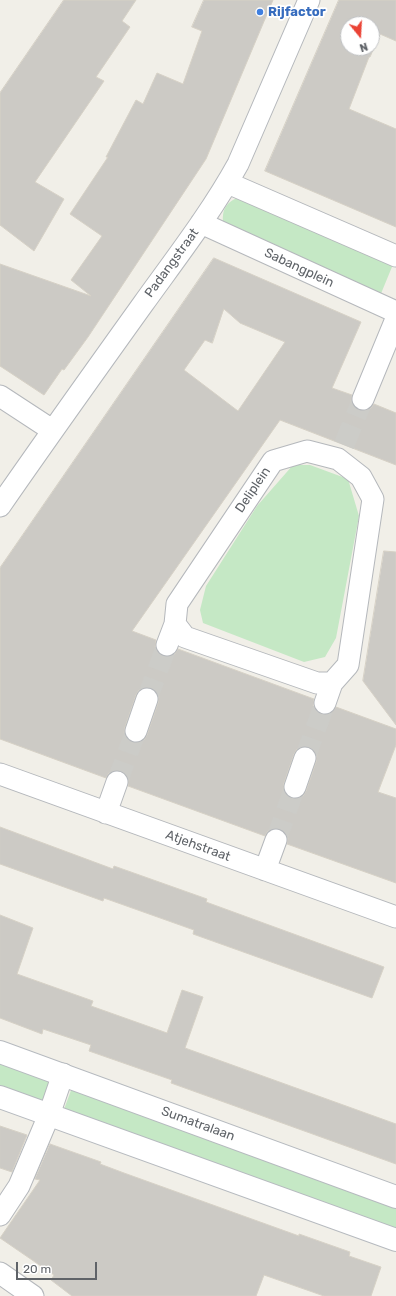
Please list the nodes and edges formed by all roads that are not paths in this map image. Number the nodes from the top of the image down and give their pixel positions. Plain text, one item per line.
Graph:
1 (309, 0) edge
2 (228, 183) junction
3 (201, 223) junction
4 (396, 256) edge
5 (396, 312) edge
6 (396, 319) edge
7 (0, 396) edge
8 (363, 399) tunnel mouth
9 (52, 430) junction
10 (0, 506) edge
11 (175, 624) junction
12 (167, 644) tunnel mouth
13 (332, 683) junction
14 (147, 699) tunnel mouth
15 (325, 703) tunnel mouth
16 (136, 731) tunnel mouth
17 (305, 758) tunnel mouth
18 (0, 774) edge
19 (117, 782) tunnel mouth
20 (295, 787) tunnel mouth
21 (106, 813) junction
22 (276, 840) tunnel mouth
23 (265, 870) junction
24 (396, 917) edge
25 (0, 1052) edge
26 (63, 1074) junction
27 (0, 1097) edge
28 (49, 1115) junction
29 (396, 1197) edge
30 (0, 1215) edge
31 (396, 1240) edge
32 (0, 1273) edge
33 (34, 1296) edge

1 - 2 street, Padangstraat
2 - 3 street, Padangstraat
2 - 4 street
3 - 5 street, Sabangplein
3 - 9 street, Padangstraat
6 - 8 street
7 - 9 street
9 - 10 street, Padangstraat
11 - 12 street, Deliplein
11 - 13 street
11 - 13 street, Deliplein
13 - 15 street, Deliplein
14 - 16 street
17 - 20 street
18 - 21 street, Atjehstraat
19 - 21 street
21 - 23 street, Atjehstraat
22 - 23 street
23 - 24 street, Atjehstraat
25 - 26 main road, Sumatralaan
26 - 28 street
26 - 29 main road, Sumatralaan
27 - 28 main road
28 - 30 street
28 - 31 main road
32 - 33 street

